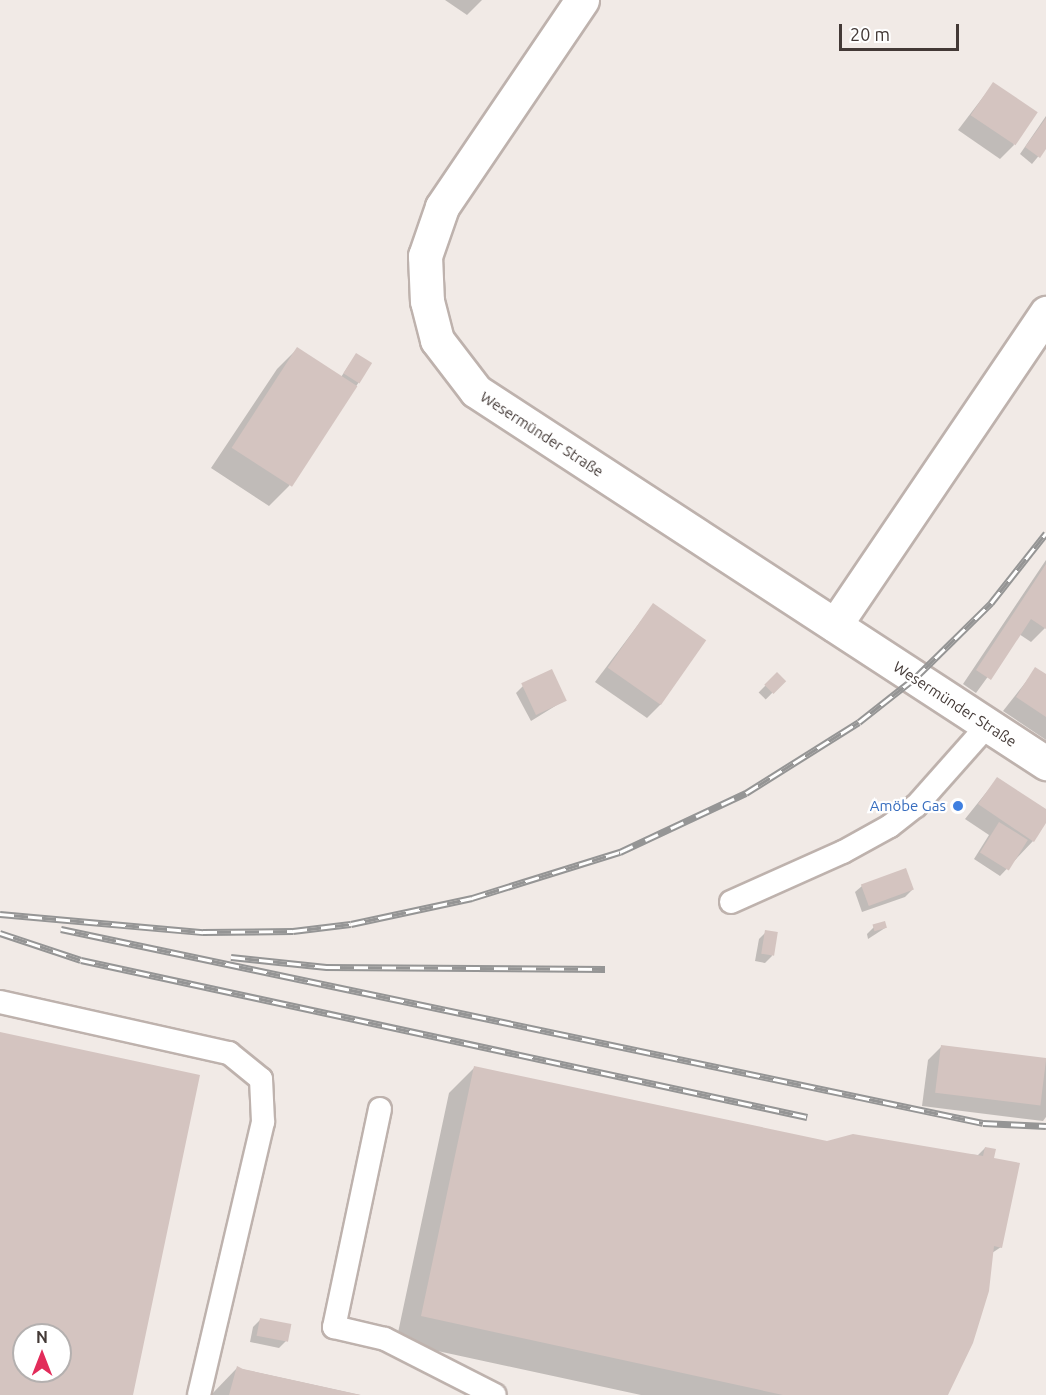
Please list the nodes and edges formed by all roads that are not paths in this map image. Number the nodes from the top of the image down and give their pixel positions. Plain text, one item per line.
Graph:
1 (582, 0) edge
2 (1046, 313) edge
3 (835, 625) junction
4 (988, 725) junction
5 (1046, 763) edge
6 (731, 902) dead end
7 (0, 1002) edge
8 (380, 1109) dead end
9 (199, 1395) edge
10 (495, 1395) edge

1 - 3 street, Wesermünder Straße
2 - 3 street
3 - 4 street, Wesermünder Straße
4 - 5 street, Wesermünder Straße
4 - 6 lane
7 - 9 lane
8 - 10 lane

